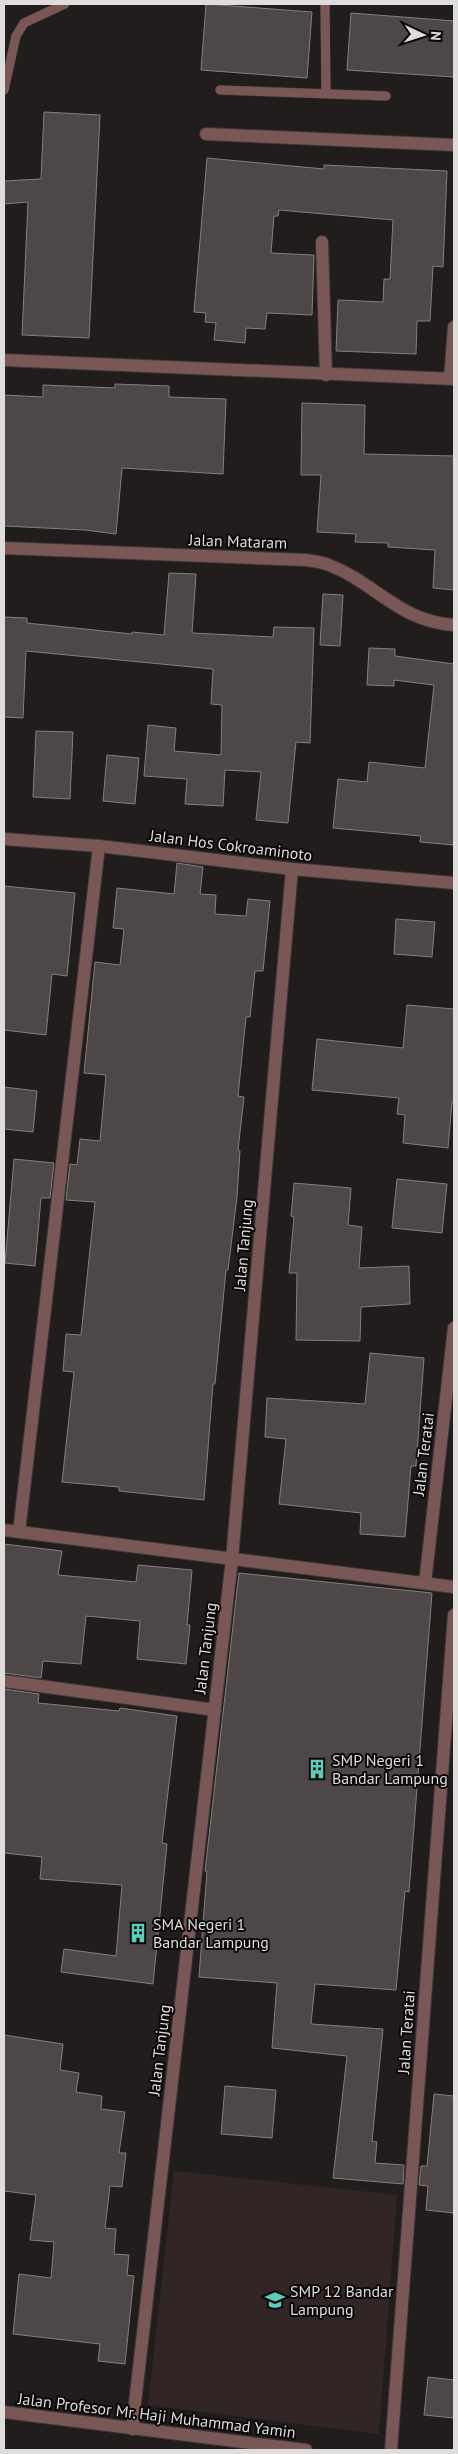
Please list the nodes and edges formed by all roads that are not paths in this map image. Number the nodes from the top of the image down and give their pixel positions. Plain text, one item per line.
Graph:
1 (65, 4) edge
2 (325, 4) edge
3 (4, 90) edge
4 (220, 90) dead end
5 (326, 94) junction
6 (386, 96) dead end
7 (206, 134) dead end
8 (454, 145) edge
9 (322, 242) dead end
10 (454, 327) edge
11 (4, 360) edge
12 (326, 375) junction
13 (452, 379) edge
14 (4, 548) edge
15 (454, 625) edge
16 (4, 839) edge
17 (99, 846) junction
18 (292, 869) junction
19 (454, 883) edge
20 (454, 1328) edge
21 (4, 1530) edge
22 (19, 1532) junction
23 (232, 1558) junction
24 (425, 1583) junction
25 (454, 1587) edge
26 (454, 1616) edge
27 (4, 1681) edge
28 (215, 1710) junction
29 (4, 2412) edge
30 (132, 2429) junction
31 (306, 2450) edge
32 (391, 2450) edge

1 - 3 lane
2 - 5 lane
4 - 5 lane
5 - 6 lane
7 - 8 street
9 - 12 street
10 - 13 street
11 - 12 street
12 - 13 street
14 - 15 street, Jalan Mataram
16 - 17 street, Jalan Hos Cokroaminoto
17 - 18 street, Jalan Hos Cokroaminoto
17 - 22 street
18 - 19 street, Jalan Hos Cokroaminoto
18 - 23 street, Jalan Tanjung
20 - 24 street, Jalan Teratai
21 - 22 street
22 - 23 street
23 - 24 street
23 - 28 street, Jalan Tanjung
24 - 25 street
26 - 32 street, Jalan Teratai
27 - 28 street
28 - 30 street, Jalan Tanjung
29 - 30 street, Jalan Profesor Mr. Haji Muhammad Yamin
30 - 31 street, Jalan Profesor Mr. Haji Muhammad Yamin

